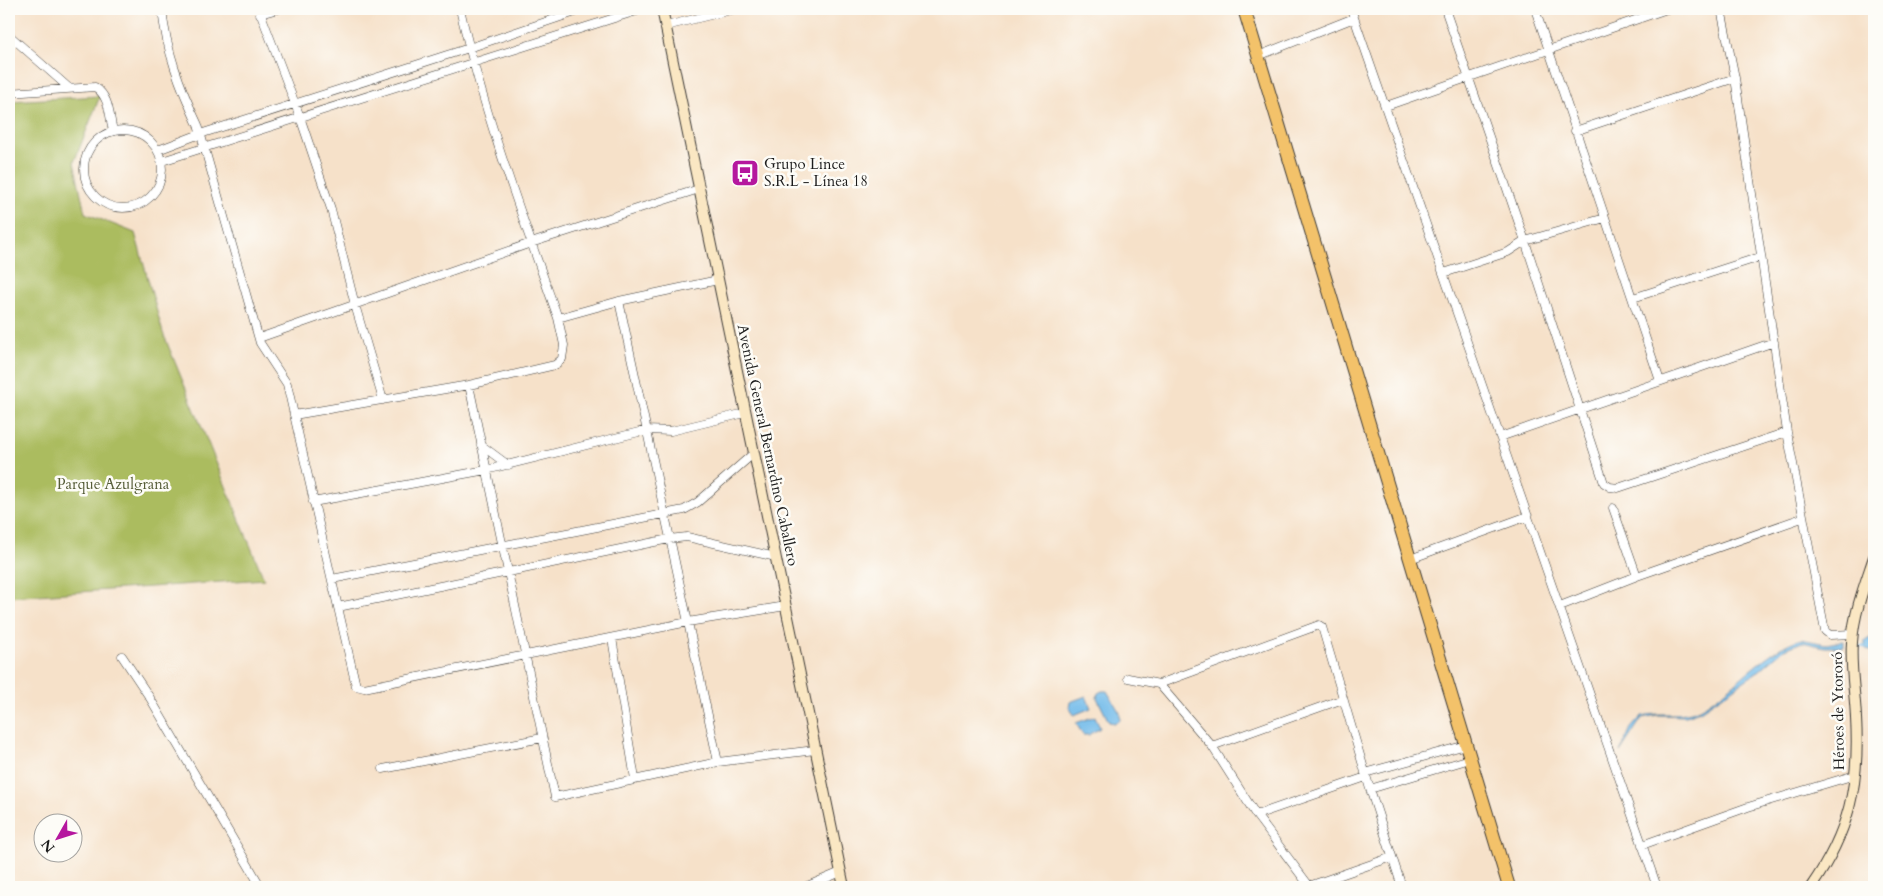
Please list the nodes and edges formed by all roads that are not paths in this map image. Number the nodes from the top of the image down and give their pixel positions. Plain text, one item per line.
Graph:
1 (162, 9) edge
2 (278, 9) edge
3 (460, 9) edge
4 (584, 9) edge
5 (662, 9) edge
6 (736, 9) edge
7 (1244, 9) edge
8 (1351, 9) edge
9 (1445, 9) edge
10 (1535, 9) edge
11 (1667, 9) edge
12 (1721, 9) edge
13 (637, 10) edge
14 (260, 11) edge
15 (1354, 18) junction
16 (666, 26) junction
17 (9, 35) edge
18 (469, 48) junction
19 (1548, 50) junction
20 (1258, 56) junction
21 (474, 61) junction
22 (1467, 78) junction
23 (1736, 78) junction
24 (69, 88) junction
25 (9, 93) edge
26 (294, 105) junction
27 (1386, 106) junction
28 (300, 117) junction
29 (113, 131) junction
30 (1575, 131) junction
31 (200, 134) junction
32 (204, 148) junction
33 (158, 150) junction
34 (162, 161) junction
35 (699, 189) junction
36 (1605, 218) junction
37 (1525, 241) junction
38 (531, 243) junction
39 (1760, 257) junction
40 (1444, 274) junction
41 (718, 280) junction
42 (1633, 298) junction
43 (619, 301) junction
44 (355, 305) junction
45 (558, 318) junction
46 (259, 338) junction
47 (1774, 342) junction
48 (1660, 381) junction
49 (469, 384) junction
50 (383, 400) junction
51 (1580, 410) junction
52 (745, 413) junction
53 (294, 415) junction
54 (648, 430) junction
55 (1787, 432) junction
56 (1500, 437) junction
57 (481, 445) junction
58 (754, 453) junction
59 (508, 465) junction
60 (486, 470) junction
61 (313, 502) junction
62 (1613, 508) dead end
63 (664, 515) junction
64 (1528, 516) junction
65 (1802, 518) junction
66 (669, 539) junction
67 (503, 546) junction
68 (776, 557) junction
69 (1874, 557) edge
70 (1410, 559) junction
71 (508, 573) junction
72 (1637, 576) junction
73 (332, 579) junction
74 (786, 606) junction
75 (1560, 606) junction
76 (338, 607) junction
77 (688, 622) junction
78 (612, 638) junction
79 (1852, 639) junction
80 (525, 655) junction
81 (122, 656) dead end
82 (1128, 678) dead end
83 (1158, 684) junction
84 (1343, 699) junction
85 (542, 738) junction
86 (1466, 745) junction
87 (1212, 746) junction
88 (815, 750) junction
89 (1470, 759) junction
90 (718, 762) junction
91 (383, 770) dead end
92 (1366, 775) junction
93 (1855, 775) junction
94 (635, 779) junction
95 (1370, 789) junction
96 (1256, 815) junction
97 (1642, 845) junction
98 (1392, 857) junction
99 (841, 872) junction
100 (261, 887) edge
101 (805, 887) edge
102 (844, 887) edge
103 (1309, 887) edge
104 (1402, 887) edge
105 (1509, 887) edge
106 (1655, 887) edge
107 (1811, 887) edge

1 - 31 street
2 - 14 street
3 - 18 street
4 - 18 street
5 - 16 main road, Avenida General Bernardino Caballero
6 - 16 street
7 - 20 highway
8 - 15 street
9 - 22 street
10 - 19 street
11 - 19 street
12 - 23 street
13 - 21 street
14 - 26 street
15 - 20 street
15 - 27 street
16 - 35 main road, Avenida General Bernardino Caballero
17 - 24 street
18 - 21 street
18 - 26 street
19 - 22 street
19 - 30 street
20 - 70 highway
21 - 28 street
21 - 38 street
22 - 27 street
22 - 37 street
23 - 30 street
23 - 39 street
24 - 25 street
24 - 29 street
26 - 28 street
26 - 31 street
27 - 40 street
28 - 32 street
28 - 44 street
29 - 33 street
29 - 34 street
30 - 36 street
31 - 32 street
31 - 33 street
32 - 34 street
32 - 46 street
33 - 34 street
35 - 38 street
35 - 41 main road, Avenida General Bernardino Caballero
36 - 37 street
36 - 42 street
37 - 40 street
37 - 51 street
38 - 44 street
38 - 45 street
39 - 42 street
39 - 47 street
40 - 56 street
41 - 43 street
41 - 52 main road, Avenida General Bernardino Caballero
42 - 48 street
43 - 45 street
43 - 54 street
44 - 46 street
44 - 50 street
45 - 49 street
46 - 53 street
47 - 48 street
47 - 55 street
48 - 51 street
49 - 50 street
49 - 57 street
50 - 53 street
51 - 55 street
51 - 56 street
52 - 54 street
52 - 58 main road, Avenida General Bernardino Caballero
53 - 61 street
54 - 59 street
54 - 63 street
55 - 65 street
56 - 64 street
57 - 59 street
57 - 60 street
58 - 63 street
58 - 68 main road, Avenida General Bernardino Caballero
59 - 60 street
60 - 61 street
60 - 67 street
61 - 73 street
62 - 72 street
63 - 66 street
63 - 67 street
64 - 70 street
64 - 75 street
65 - 72 street
65 - 79 street
66 - 68 street
66 - 71 street
66 - 77 street
67 - 71 street
67 - 73 street
68 - 74 main road, Avenida General Bernardino Caballero
69 - 79 main road, Héroes de Ytororó
70 - 86 highway
71 - 76 street
71 - 80 street
72 - 75 street
73 - 76 street
74 - 77 street
74 - 88 main road, Avenida General Bernardino Caballero
75 - 97 street
76 - 80 street
77 - 78 street
77 - 90 street
78 - 80 street
78 - 94 street
79 - 93 main road, Héroes de Ytororó
80 - 85 street
81 - 100 street
82 - 83 street
83 - 84 street
83 - 87 street
84 - 87 street
84 - 92 street
85 - 91 street
85 - 94 street
86 - 89 highway
86 - 92 street
87 - 96 street
88 - 90 street
88 - 99 main road, Avenida General Bernardino Caballero
89 - 95 street
89 - 105 highway
90 - 94 street
92 - 95 street
92 - 96 street
93 - 97 street
93 - 107 main road, Héroes de Ytororó
95 - 98 street
96 - 103 street
97 - 106 street
98 - 103 street
98 - 104 street
99 - 101 street
99 - 102 main road, Avenida General Bernardino Caballero

